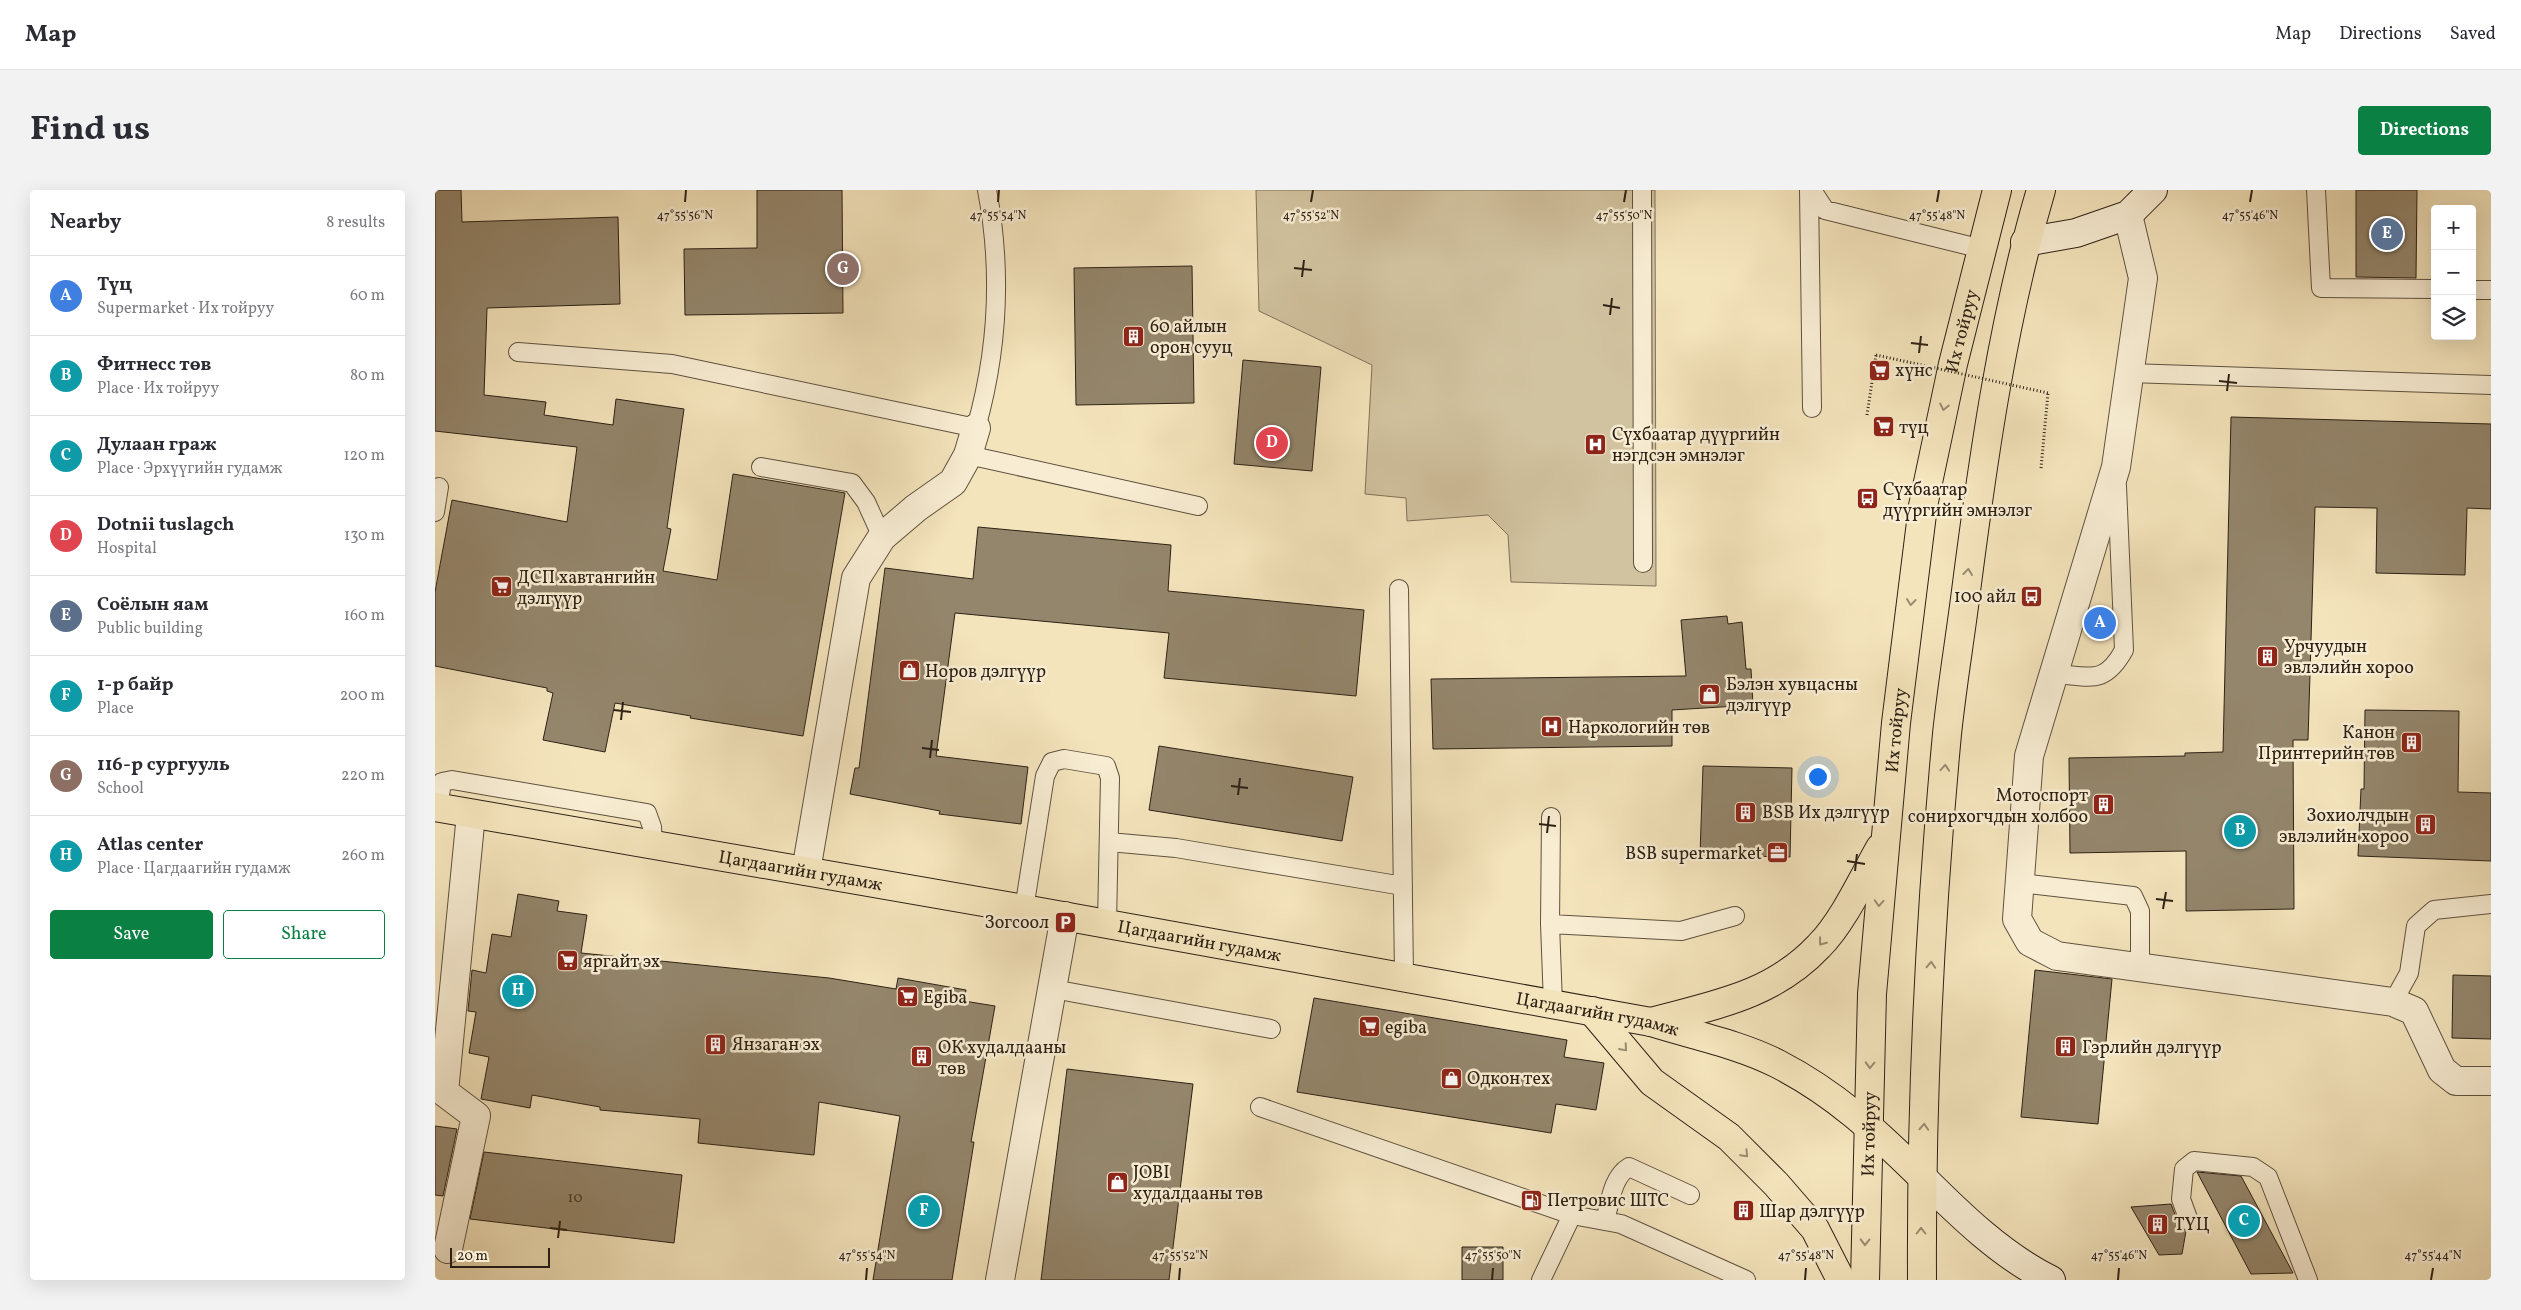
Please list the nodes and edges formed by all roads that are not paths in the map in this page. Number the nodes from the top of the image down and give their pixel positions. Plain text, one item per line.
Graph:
1 (987, 190) edge
2 (1642, 190) edge
3 (1810, 190) edge
4 (1997, 190) edge
5 (2041, 190) edge
6 (2153, 190) edge
7 (2316, 190) edge
8 (2128, 215) junction
9 (2025, 242) junction
10 (1982, 249) junction
11 (2431, 289) edge
12 (2476, 290) edge
13 (2491, 290) edge
14 (518, 352) dead end
15 (2129, 373) junction
16 (2491, 385) edge
17 (1812, 408) dead end
18 (976, 428) junction
19 (968, 455) junction
20 (761, 467) dead end
21 (2116, 467) junction
22 (439, 487) dead end
23 (1198, 506) dead end
24 (435, 512) edge
25 (882, 537) junction
26 (1643, 563) dead end
27 (1399, 589) dead end
28 (2054, 674) junction
29 (437, 808) edge
30 (471, 814) junction
31 (1551, 817) dead end
32 (1884, 840) junction
33 (1109, 842) junction
34 (653, 845) junction
35 (806, 871) junction
36 (2020, 883) junction
37 (1403, 886) junction
38 (2491, 904) edge
39 (1024, 909) junction
40 (1065, 916) junction
41 (1735, 916) dead end
42 (1107, 924) junction
43 (1550, 924) junction
44 (2140, 967) junction
45 (1404, 977) junction
46 (1053, 989) junction
47 (2393, 1002) junction
48 (1553, 1004) junction
49 (1592, 1011) junction
50 (1651, 1022) junction
51 (1271, 1029) dead end
52 (2491, 1081) edge
53 (1260, 1108) dead end
54 (1868, 1123) junction
55 (1921, 1176) junction
56 (1690, 1195) dead end
57 (1572, 1215) junction
58 (1605, 1221) junction
59 (2189, 1222) dead end
60 (448, 1249) dead end
61 (1000, 1280) edge
62 (1541, 1280) edge
63 (1746, 1280) edge
64 (1841, 1280) edge
65 (1865, 1280) edge
66 (1922, 1280) edge
67 (2051, 1280) edge
68 (2308, 1280) edge

1 - 18 lane
2 - 26 lane
3 - 10 lane
3 - 17 lane
4 - 10 main road, Их тойруу
5 - 9 main road
6 - 8 street
7 - 11 lane
8 - 9 street
8 - 15 street
55 -> 9 main road
10 -> 32 main road, Их тойруу
12 - 13 lane
14 - 18 lane
15 - 16 lane
15 - 21 street
18 - 19 street
19 - 23 lane
19 - 25 street
20 - 25 lane
21 - 28 street
21 - 28 lane
22 - 24 lane
25 - 35 street
27 - 37 lane
28 - 36 street
29 - 30 main road, Цагдаагийн гудамж
29 - 34 lane
30 - 34 main road, Цагдаагийн гудамж
30 - 60 street
31 - 43 lane
32 -> 50 main road
32 -> 54 main road, Их тойруу
33 - 37 lane
33 - 39 lane
33 - 42 lane
34 - 35 main road, Цагдаагийн гудамж
35 - 39 main road, Цагдаагийн гудамж
36 - 44 street
36 - 44 lane
37 - 45 lane
38 - 47 lane
39 - 40 main road, Цагдаагийн гудамж
40 - 42 main road, Цагдаагийн гудамж
40 - 46 street
41 - 43 lane
42 - 45 main road, Цагдаагийн гудамж
43 - 48 lane
44 - 47 street
45 - 48 main road, Цагдаагийн гудамж
46 - 51 lane
46 - 61 street
47 - 52 street
48 - 49 main road, Цагдаагийн гудамж
49 - 50 main road, Цагдаагийн гудамж
49 -> 64 main road
50 - 54 main road, Цагдаагийн гудамж
53 - 57 lane
54 - 55 main road, Цагдаагийн гудамж
54 -> 65 main road, Их тойруу
66 -> 55 main road
55 - 67 street
56 - 58 lane
57 - 58 lane
57 - 62 lane
58 - 63 lane
59 - 68 lane

